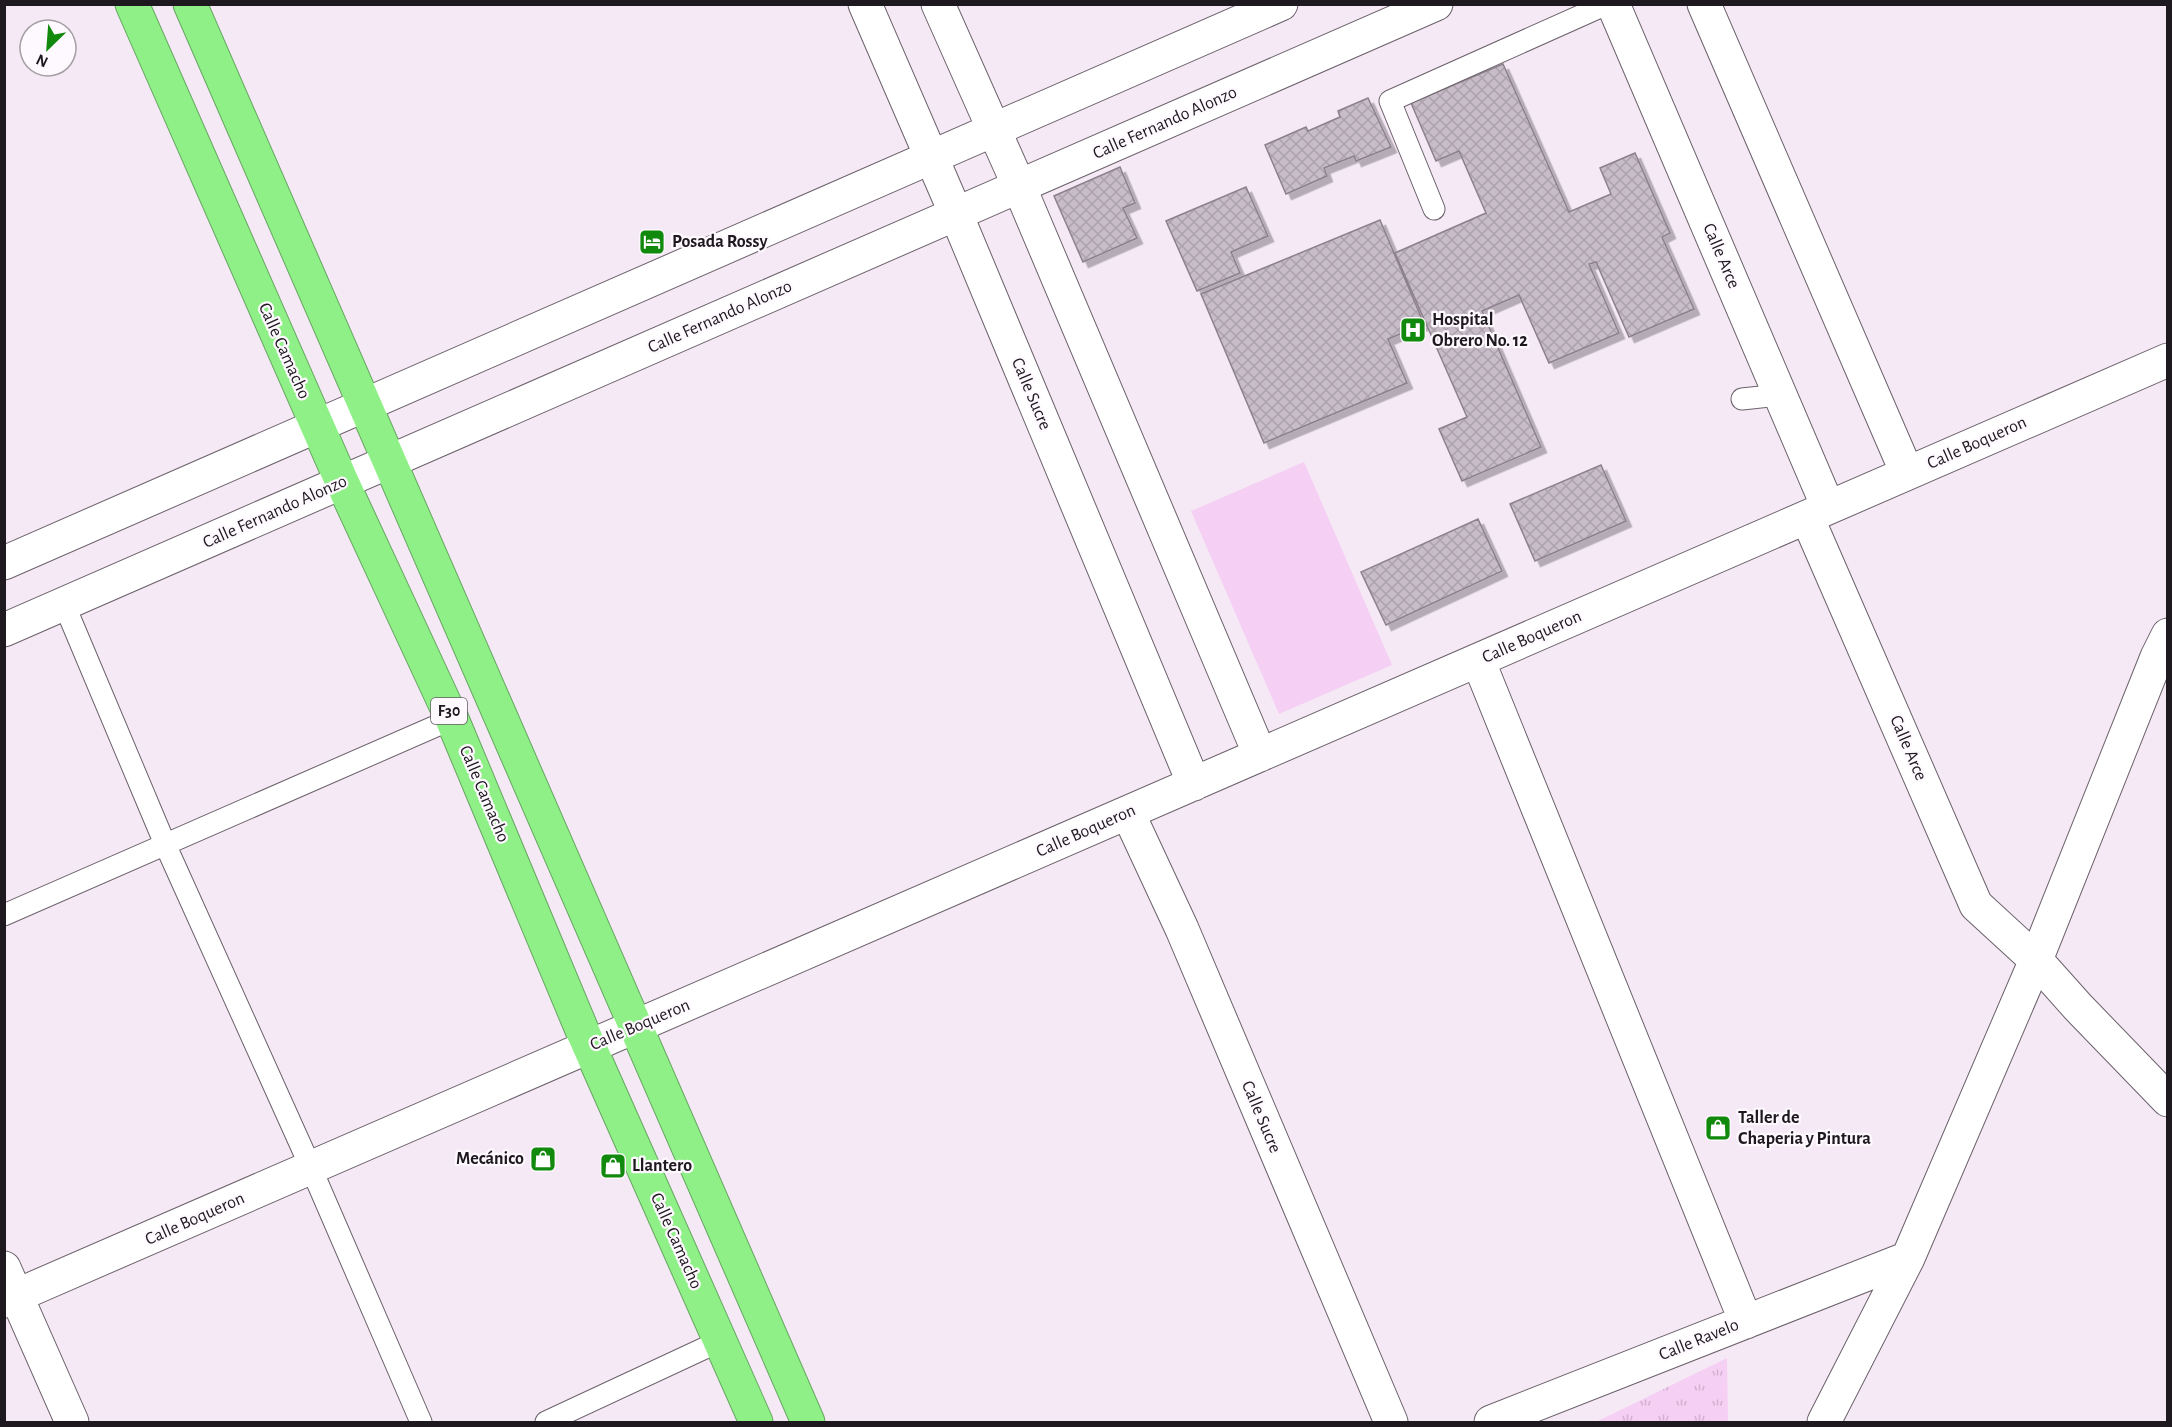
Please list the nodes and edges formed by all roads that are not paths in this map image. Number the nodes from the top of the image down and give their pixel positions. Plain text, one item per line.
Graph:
1 (132, 4) edge
2 (190, 4) edge
3 (865, 4) edge
4 (938, 4) edge
5 (1281, 4) edge
6 (1436, 4) edge
7 (1607, 4) edge
8 (1613, 4) edge
9 (1704, 4) edge
10 (993, 130) junction
11 (932, 158) junction
12 (1019, 186) junction
13 (1434, 209) dead end
14 (956, 214) junction
15 (2168, 360) edge
16 (1780, 395) junction
17 (1742, 399) dead end
18 (365, 405) junction
19 (317, 426) junction
20 (390, 461) junction
21 (1907, 473) junction
22 (342, 482) junction
23 (1818, 512) junction
24 (4, 563) edge
25 (64, 604) junction
26 (4, 630) edge
27 (2164, 653) edge
28 (1478, 660) junction
29 (452, 719) junction
30 (1260, 755) junction
31 (1194, 784) junction
32 (1128, 813) junction
33 (165, 844) junction
34 (4, 915) edge
35 (2036, 960) junction
36 (636, 1027) junction
37 (589, 1047) junction
38 (2168, 1100) edge
39 (311, 1168) junction
40 (1908, 1258) junction
41 (8, 1289) edge
42 (1746, 1322) junction
43 (720, 1341) junction
44 (72, 1422) edge
45 (421, 1422) edge
46 (546, 1422) edge
47 (756, 1422) edge
48 (808, 1422) edge
49 (1391, 1422) edge
50 (1491, 1422) edge
51 (1824, 1422) edge

1 - 19 highway, Calle Camacho / F30
2 - 18 highway, F30
3 - 11 street, Calle Sucre
4 - 10 street
5 - 10 street
6 - 12 street, Calle Fernando Alonzo
7 - 13 lane
8 - 16 street, Calle Arce
9 - 21 street
10 - 11 street
10 - 12 street
11 - 14 street, Calle Sucre
11 - 18 street
12 - 14 street, Calle Fernando Alonzo
12 - 30 street
14 - 20 street, Calle Fernando Alonzo
14 - 31 street, Calle Sucre
15 - 21 street, Calle Boqueron
16 - 17 lane
16 - 23 street, Calle Arce
18 - 19 street
18 - 20 highway, F30
19 - 22 highway, Calle Camacho / F30
19 - 24 street
20 - 22 street, Calle Fernando Alonzo
20 - 36 highway, F30
21 - 23 street, Calle Boqueron
22 - 25 street, Calle Fernando Alonzo
22 - 29 highway, Calle Camacho / F30
23 - 28 street, Calle Boqueron
23 - 35 street, Calle Arce
25 - 26 street, Calle Fernando Alonzo
25 - 33 lane
27 - 35 street
28 - 30 street, Calle Boqueron
28 - 42 street
29 - 33 lane
29 - 37 highway, Calle Camacho / F30
30 - 31 street, Calle Boqueron
31 - 32 street, Calle Boqueron
32 - 36 street, Calle Boqueron
32 - 49 street, Calle Sucre
33 - 34 lane
33 - 39 lane
35 - 38 street, Calle Arce
35 - 40 street
36 - 37 street, Calle Boqueron
36 - 48 highway, F30
37 - 39 street, Calle Boqueron
37 - 43 highway, Calle Camacho / F30
39 - 41 street, Calle Boqueron
39 - 45 lane
40 - 42 street, Calle Ravelo
40 - 51 street
41 - 44 street
42 - 50 street, Calle Ravelo
43 - 46 lane
43 - 47 highway, Calle Camacho / F30

